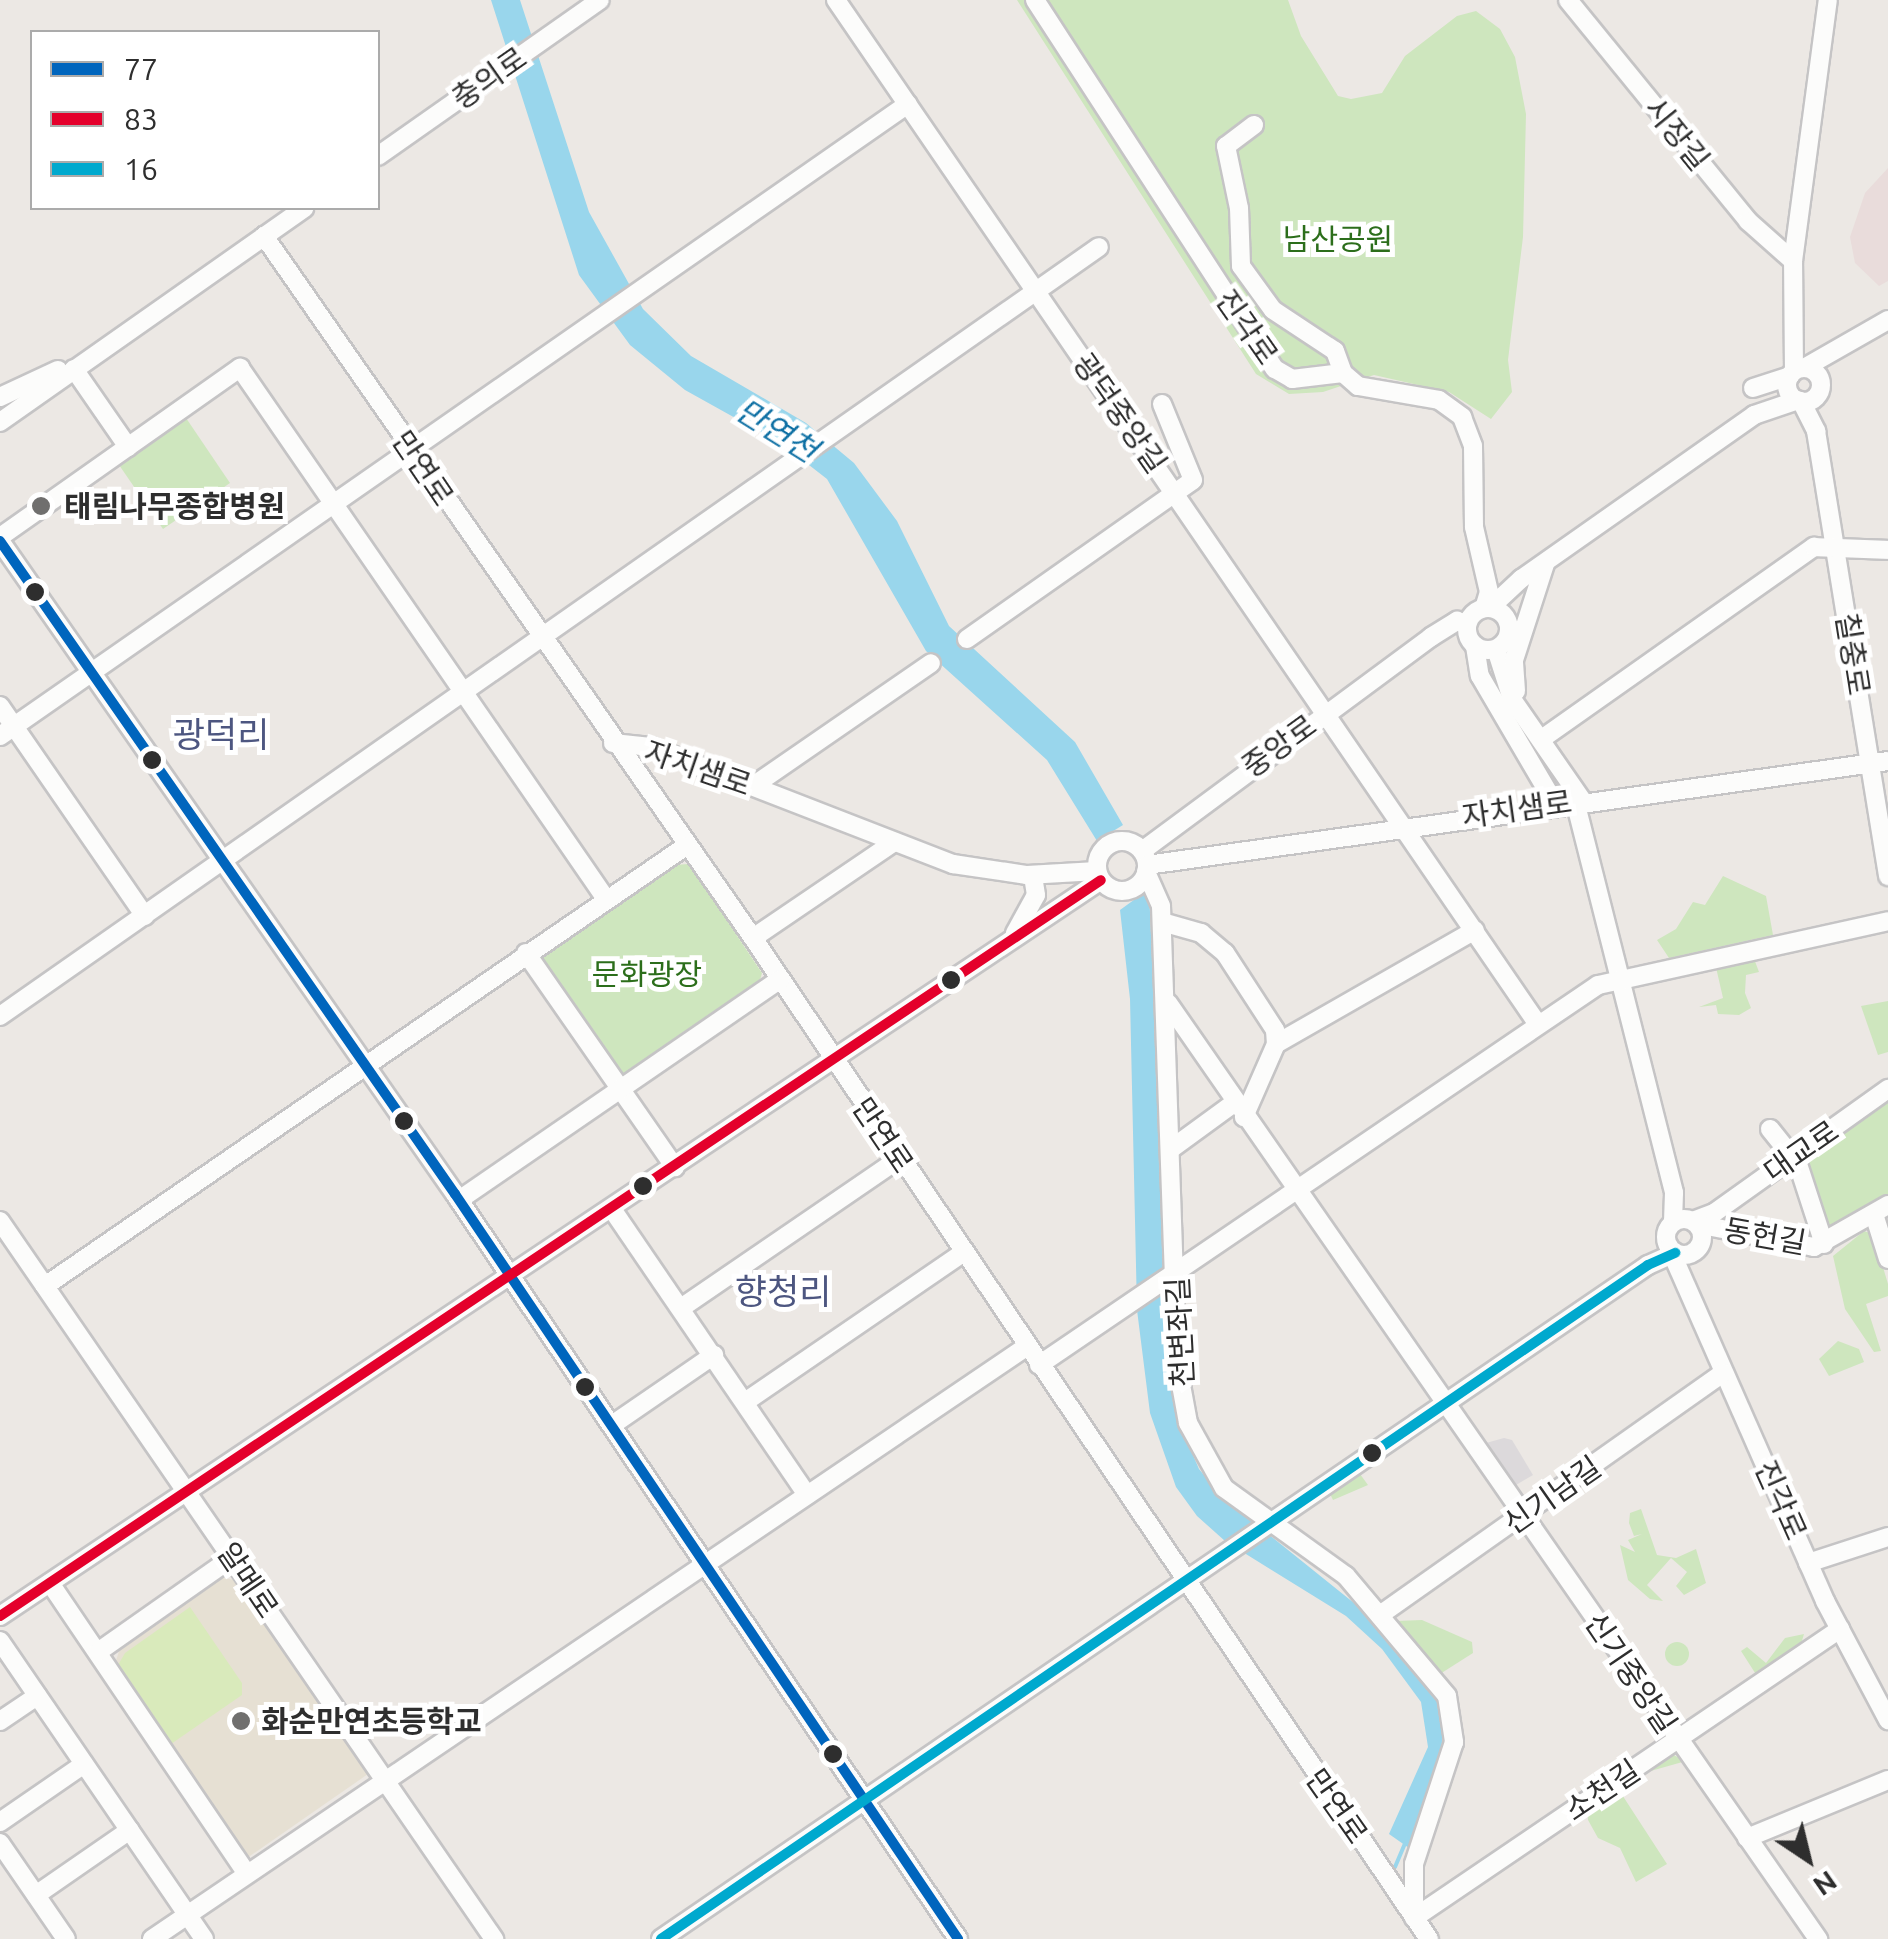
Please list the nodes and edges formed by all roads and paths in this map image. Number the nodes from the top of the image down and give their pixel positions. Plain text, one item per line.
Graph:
1 (600, 0) edge
2 (836, 0) edge
3 (1035, 0) edge
4 (1568, 0) edge
5 (1828, 0) edge
6 (908, 104) junction
7 (1254, 124) dead end
8 (380, 155) edge
9 (301, 210) edge
10 (264, 236) junction
11 (1099, 247) dead end
12 (1794, 261) junction
13 (1035, 292) junction
14 (1888, 320) edge
15 (1801, 340) junction
16 (112, 342) junction
17 (1838, 353) junction
18 (74, 369) junction
19 (1344, 373) junction
20 (1801, 382) junction
21 (0, 397) edge
22 (1754, 403) junction
23 (1162, 404) dead end
24 (0, 422) edge
25 (128, 447) junction
26 (411, 450) junction
27 (1175, 493) junction
28 (334, 504) junction
29 (0, 539) edge
30 (1836, 547) junction
31 (1888, 550) edge
32 (1538, 570) junction
33 (1487, 608) junction
34 (1509, 622) junction
35 (1471, 637) junction
36 (967, 638) dead end
37 (542, 642) junction
38 (1496, 649) junction
39 (931, 663) dead end
40 (92, 672) junction
41 (465, 695) junction
42 (0, 706) edge
43 (1323, 714) junction
44 (7, 731) edge
45 (1538, 731) junction
46 (613, 743) junction
47 (1879, 762) edge
48 (753, 786) junction
49 (1578, 800) junction
50 (1555, 804) junction
51 (1176, 822) junction
52 (1405, 826) junction
53 (894, 842) junction
54 (686, 846) junction
55 (1186, 856) junction
56 (223, 862) junction
57 (1145, 863) junction
58 (1033, 875) junction
59 (1099, 875) junction
60 (1888, 876) edge
61 (606, 899) junction
62 (145, 916) junction
63 (1888, 921) edge
64 (1162, 922) junction
65 (1475, 930) junction
66 (753, 938) junction
67 (1009, 942) junction
68 (526, 953) junction
69 (1623, 975) junction
70 (780, 979) junction
71 (1166, 1000) junction
72 (0, 1016) edge
73 (1537, 1023) junction
74 (1276, 1044) junction
75 (834, 1060) junction
76 (364, 1064) junction
77 (621, 1088) junction
78 (1888, 1089) edge
79 (1239, 1110) junction
80 (1770, 1129) dead end
81 (1171, 1149) junction
82 (1790, 1158) junction
83 (899, 1159) junction
84 (675, 1167) junction
85 (1296, 1191) junction
86 (1677, 1196) junction
87 (459, 1200) junction
88 (612, 1209) junction
89 (1881, 1210) edge
90 (0, 1221) edge
91 (1699, 1221) junction
92 (1824, 1244) junction
93 (1673, 1250) junction
94 (962, 1253) junction
95 (1888, 1259) edge
96 (1648, 1265) junction
97 (1173, 1274) junction
98 (510, 1276) junction
99 (1680, 1277) junction
100 (45, 1286) junction
101 (681, 1308) junction
102 (1026, 1347) junction
103 (714, 1356) junction
104 (1039, 1365) junction
105 (1723, 1373) junction
106 (745, 1402) junction
107 (1446, 1406) junction
108 (612, 1425) junction
109 (187, 1490) junction
110 (807, 1496) junction
111 (1522, 1515) junction
112 (1271, 1524) junction
113 (1888, 1537) edge
114 (233, 1557) junction
115 (1808, 1563) junction
116 (706, 1564) junction
117 (50, 1583) junction
118 (1184, 1584) junction
119 (1380, 1615) junction
120 (0, 1616) edge
121 (1840, 1629) junction
122 (0, 1641) edge
123 (98, 1652) junction
124 (37, 1696) junction
125 (1888, 1720) edge
126 (0, 1721) edge
127 (1676, 1739) junction
128 (84, 1764) junction
129 (1888, 1780) edge
130 (384, 1782) junction
131 (866, 1802) junction
132 (0, 1822) edge
133 (130, 1830) junction
134 (1747, 1838) junction
135 (0, 1843) edge
136 (246, 1874) junction
137 (36, 1895) junction
138 (188, 1914) junction
139 (1414, 1918) junction
140 (66, 1939) edge
141 (152, 1939) edge
142 (204, 1939) edge
143 (494, 1939) edge
144 (661, 1939) edge
145 (958, 1939) edge
146 (1429, 1939) edge
147 (1818, 1939) edge

1 - 8 street, 충의로
2 - 6 street, 광덕중앙길
3 - 19 street, 진각로
4 - 12 street, 시장길
5 - 12 street
6 - 13 street, 광덕중앙길
6 - 26 street
7 - 19 street
9 - 10 street
10 - 16 street
10 - 26 street, 만연로
11 - 13 street
12 - 15 street
13 - 27 street, 광덕중앙길
13 - 37 street
14 - 17 street
15 - 17 street
15 - 20 street, 칠충로
16 - 18 street
16 - 21 street
17 - 20 street
18 - 24 street
18 - 25 street
19 - 33 street, 진각로
20 - 22 street
20 - 22 street
20 - 30 street, 칠충로
22 - 32 street
23 - 27 street
25 - 28 street
25 - 29 street
26 - 28 street
26 - 37 street, 만연로
27 - 36 street
27 - 43 street, 광덕중앙길
28 - 40 street
28 - 41 street
29 - 40 street
30 - 31 street
30 - 45 street
30 - 47 street, 칠충로
32 - 33 street
32 - 34 street
32 - 45 street
33 - 34 street
33 - 35 street
34 - 38 street
35 - 38 street
35 - 43 street, 중앙로
35 - 50 street
37 - 41 street
37 - 46 street, 만연로
38 - 45 street
39 - 48 street
40 - 44 street
40 - 56 street
41 - 56 street
41 - 61 street
42 - 44 street
43 - 51 street, 중앙로
43 - 52 street, 광덕중앙길
44 - 62 street
45 - 49 street
46 - 48 street, 자치샘로
46 - 54 street, 만연로
47 - 49 street, 자치샘로
47 - 60 street, 칠충로
48 - 53 street, 자치샘로
49 - 50 street, 자치샘로
49 - 69 street
50 - 52 street, 자치샘로
51 - 55 street
51 - 57 street, 중앙로
52 - 55 street, 자치샘로
52 - 65 street, 광덕중앙길
53 - 58 street, 자치샘로
53 - 66 street
54 - 61 street
54 - 66 street, 만연로
55 - 57 street, 자치샘로
56 - 62 street
56 - 76 street
57 - 59 street
57 - 59 street
57 - 64 street, 천변좌길
58 - 59 street, 자치샘로
58 - 67 street
59 - 67 street
61 - 68 street
62 - 72 street
63 - 69 street
64 - 71 street, 천변좌길
64 - 74 street
65 - 73 street, 광덕중앙길
65 - 74 street
66 - 70 street, 만연로
67 - 75 street
68 - 76 street
68 - 77 street
69 - 73 street
69 - 86 street
70 - 75 street, 만연로
70 - 77 street
71 - 79 street, 신기중앙길
71 - 81 street, 천변좌길
73 - 85 street
74 - 79 street
75 - 83 street, 만연로
75 - 84 street
76 - 87 street
76 - 100 street
77 - 84 street
77 - 87 street
78 - 82 street, 대교로
79 - 81 street
79 - 85 street, 신기중앙길
80 - 82 street
81 - 97 street, 천변좌길
82 - 91 street, 대교로
82 - 92 street
83 - 94 street, 만연로
83 - 101 street
84 - 88 street
85 - 97 street
85 - 107 street, 신기중앙길
86 - 91 street, 동헌길
86 - 91 street
87 - 98 street
88 - 98 street
88 - 101 street
89 - 92 street, 동헌길
89 - 95 street, 동헌길
90 - 100 street, 알메로
91 - 92 street, 동헌길
91 - 93 street
91 - 93 street
93 - 96 street
93 - 99 street
94 - 102 street, 만연로
94 - 106 street
96 - 99 street
96 - 107 street
97 - 104 street
97 - 112 street, 천변좌길
98 - 108 street
98 - 109 street
99 - 105 street, 진각로
100 - 109 street, 알메로
101 - 103 street
102 - 104 street, 만연로
102 - 110 street
103 - 106 street
103 - 108 street
104 - 118 street, 만연로
105 - 111 street, 신기남길
105 - 115 street, 진각로
106 - 110 street
107 - 111 street, 신기중앙길
107 - 112 street
108 - 116 street
109 - 114 street, 알메로
109 - 117 street
110 - 116 street
111 - 119 street, 신기남길
111 - 127 street, 신기중앙길
112 - 118 street
112 - 119 street, 천변좌길
113 - 115 street
114 - 123 street
114 - 130 street, 알메로
115 - 121 street, 진각로
116 - 130 street
116 - 131 street
117 - 120 street
117 - 123 street
118 - 131 street
118 - 139 street, 만연로
119 - 139 street, 천변좌길
121 - 125 street, 진각로
121 - 127 street, 소천길
122 - 124 street
123 - 136 street
124 - 126 street
124 - 128 street
127 - 134 street, 신기중앙길
127 - 139 street, 소천길
128 - 132 street
128 - 133 street
129 - 134 street
130 - 136 street
130 - 143 street, 알메로
131 - 144 street
131 - 145 street
133 - 137 street
133 - 138 street
134 - 147 street, 신기중앙길
135 - 137 street
136 - 138 street
137 - 140 street
138 - 141 street
138 - 142 street
139 - 146 street, 만연로

